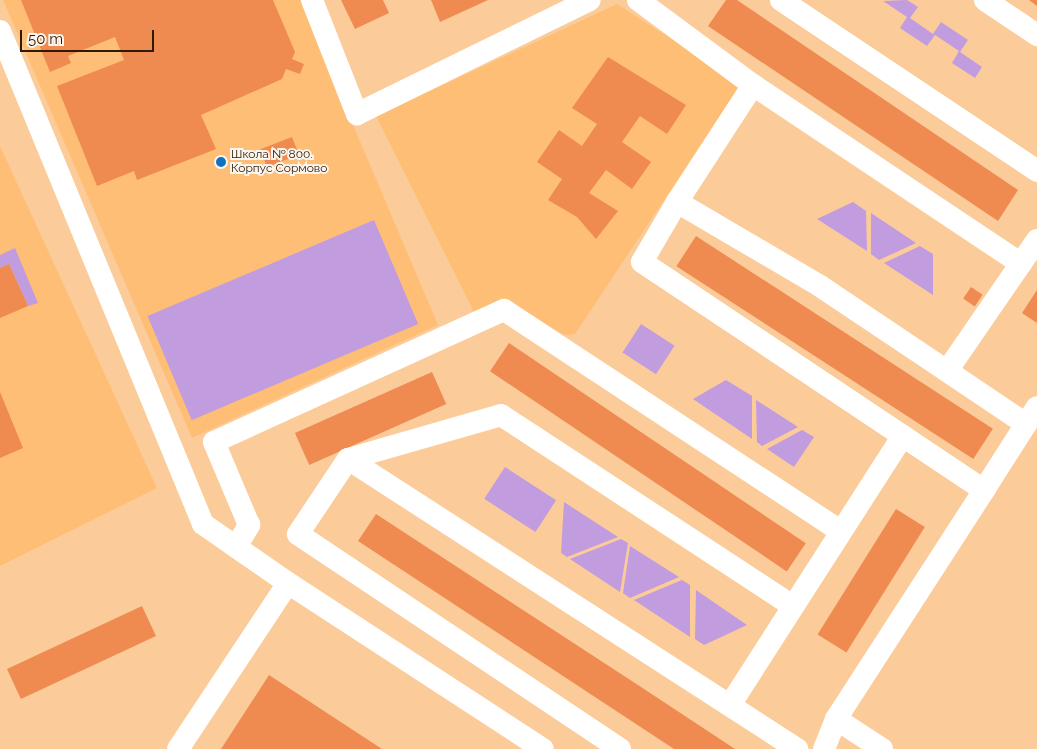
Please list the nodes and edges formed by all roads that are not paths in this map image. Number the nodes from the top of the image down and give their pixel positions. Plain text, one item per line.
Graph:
1 (312, 0) edge
2 (590, 0) edge
3 (638, 0) edge
4 (781, 0) edge
5 (984, 0) edge
6 (0, 31) edge
7 (1037, 35) edge
8 (753, 85) junction
9 (1037, 170) edge
10 (678, 202) junction
11 (1037, 240) edge
12 (1021, 264) junction
13 (947, 371) junction
14 (1032, 416) edge
15 (903, 436) junction
16 (348, 459) junction
17 (984, 490) junction
18 (840, 531) junction
19 (236, 547) junction
20 (288, 584) junction
21 (793, 606) junction
22 (730, 705) junction
23 (836, 719) junction
24 (178, 749) edge
25 (543, 749) edge
26 (620, 749) edge
27 (797, 749) edge
28 (824, 749) edge
29 (882, 749) edge

1 - 2 lane
3 - 8 lane
4 - 9 lane
5 - 7 lane
6 - 19 lane
8 - 10 lane
8 - 12 lane
10 - 13 lane
10 - 15 lane
11 - 12 lane
12 - 13 lane
13 - 14 lane
14 - 17 lane
15 - 17 lane
15 - 18 lane
16 - 21 lane
16 - 22 lane
16 - 26 lane
17 - 23 lane
18 - 19 lane
18 - 21 lane
19 - 20 lane
20 - 24 lane
20 - 25 lane
21 - 22 lane
22 - 27 lane
23 - 28 lane
23 - 29 lane

